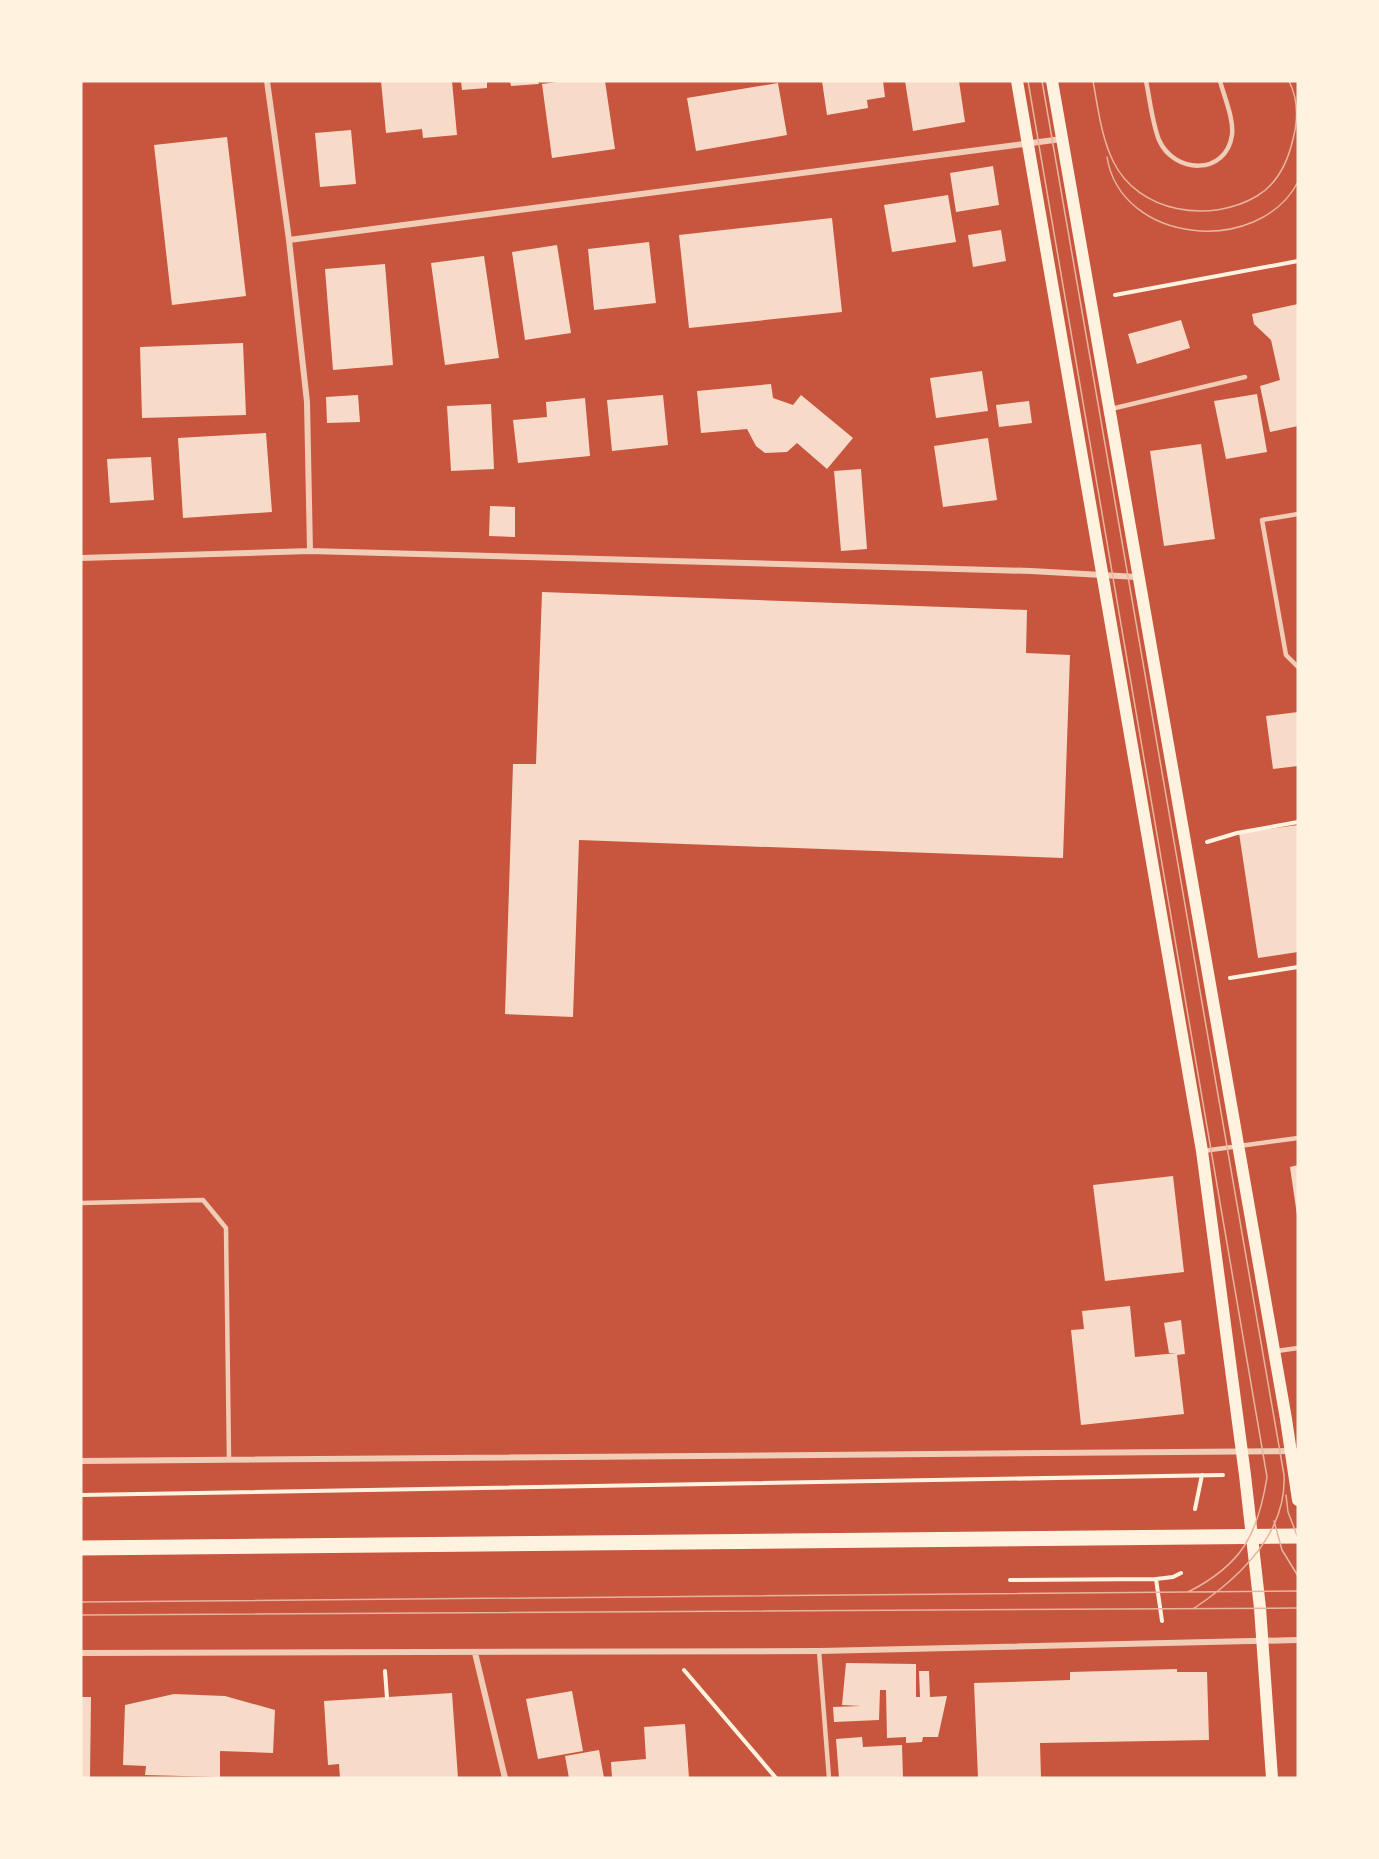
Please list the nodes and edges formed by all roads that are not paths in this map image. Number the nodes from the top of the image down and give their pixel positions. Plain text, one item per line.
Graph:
1 (267, 81) edge
2 (1017, 81) edge
3 (1052, 81) edge
4 (1146, 81) edge
5 (1220, 81) edge
6 (1062, 140) junction
7 (1028, 144) junction
8 (289, 240) junction
9 (1245, 377) dead end
10 (1108, 410) junction
11 (1298, 514) edge
12 (310, 551) junction
13 (81, 558) edge
14 (1104, 577) junction
15 (1137, 577) junction
16 (1298, 668) edge
17 (1298, 1138) edge
18 (1237, 1146) junction
19 (1202, 1151) junction
20 (81, 1203) edge
21 (1298, 1348) edge
22 (1274, 1352) junction
23 (1243, 1452) junction
24 (1295, 1452) edge
25 (229, 1459) junction
26 (81, 1461) edge
27 (1298, 1500) edge
28 (1252, 1536) junction
29 (1298, 1536) edge
30 (81, 1548) edge
31 (1298, 1640) edge
32 (1262, 1642) junction
33 (819, 1651) junction
34 (81, 1653) edge
35 (475, 1653) junction
36 (505, 1778) edge
37 (829, 1778) edge
38 (1272, 1778) edge

1 - 8 street
2 - 7 main road
3 - 6 main road
4 - 5 lane
6 - 7 street
6 - 10 main road
7 - 8 street
7 - 14 main road
8 - 12 street
9 - 10 lane
10 - 15 main road
11 - 16 lane
12 - 13 street
12 - 14 street
14 - 15 street
14 - 19 main road
15 - 18 main road
17 - 18 lane
18 - 19 lane
18 - 22 main road
19 - 23 main road
20 - 25 lane
21 - 22 lane
22 - 24 main road
23 - 24 street
23 - 25 street
23 - 28 main road
24 - 27 main road
25 - 26 street
28 - 29 main road
28 - 30 main road
28 - 32 main road
31 - 32 street
32 - 33 street
32 - 38 main road
33 - 35 street
33 - 37 lane
34 - 35 street
35 - 36 street

